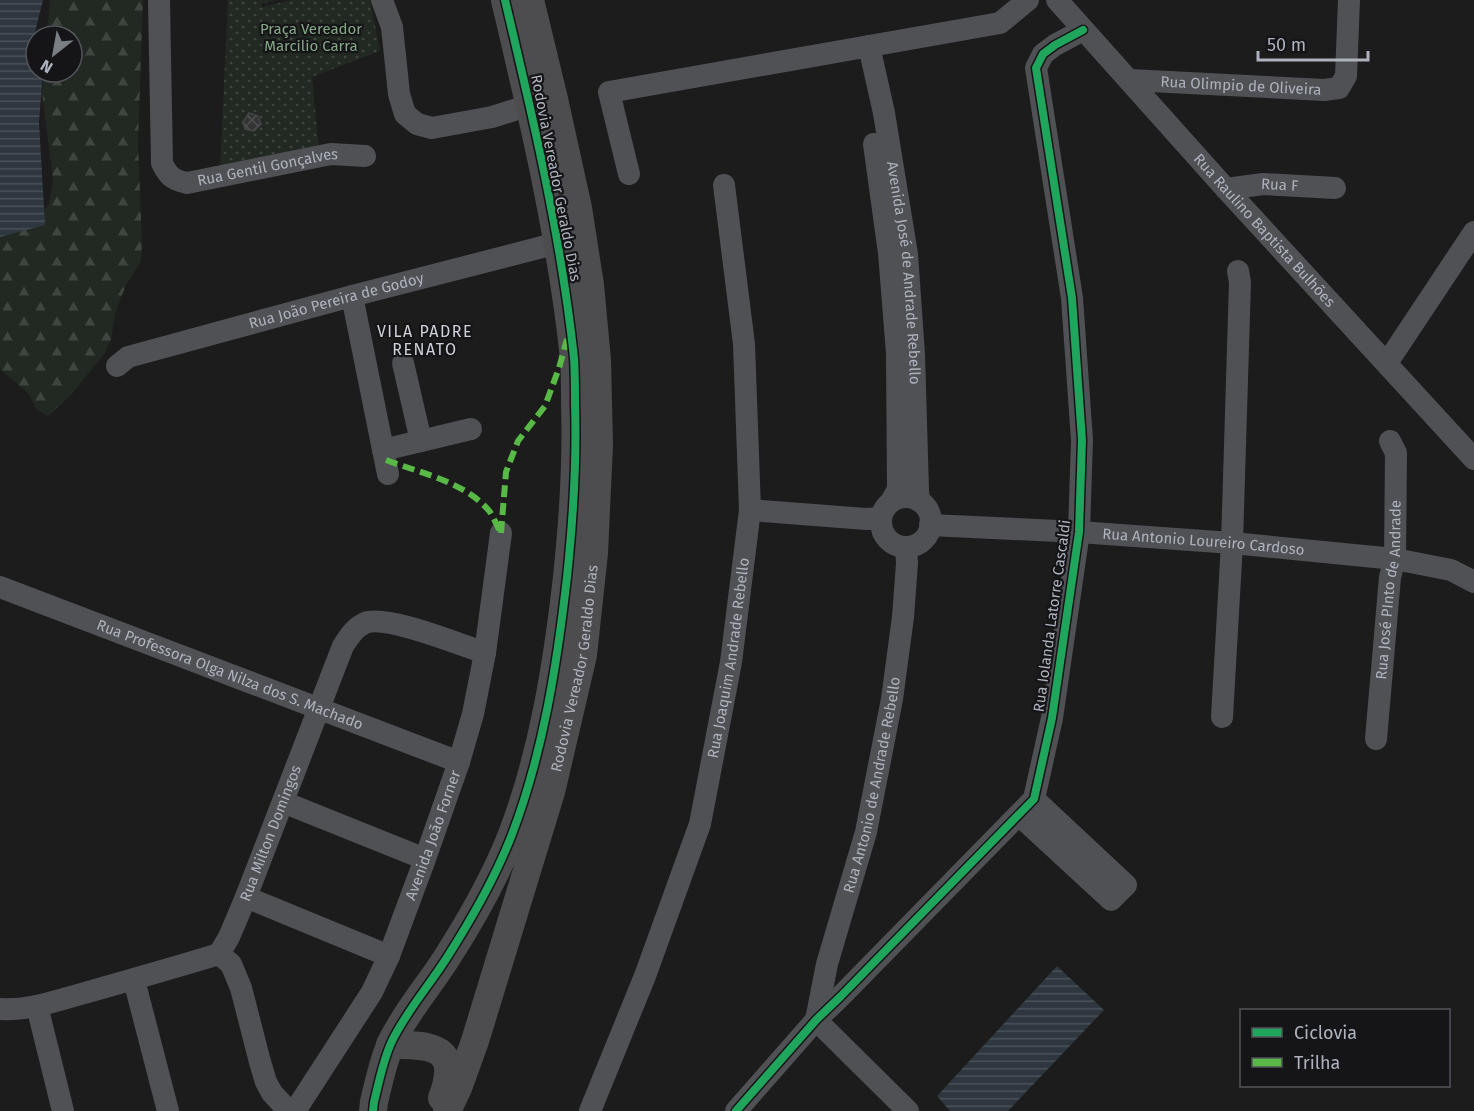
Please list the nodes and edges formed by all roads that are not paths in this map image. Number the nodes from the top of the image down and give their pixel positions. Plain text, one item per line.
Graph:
1 (159, 0) edge
2 (382, 0) edge
3 (505, 0) edge
4 (530, 0) edge
5 (1028, 0) edge
6 (1057, 0) edge
7 (1349, 0) edge
8 (1083, 30) junction
9 (862, 47) junction
10 (1130, 80) junction
11 (530, 105) junction
12 (365, 156) dead end
13 (629, 174) dead end
14 (724, 185) dead end
15 (1335, 188) dead end
16 (1226, 189) junction
17 (1474, 232) edge
18 (558, 243) junction
19 (1238, 271) dead end
20 (352, 296) junction
21 (403, 363) dead end
22 (1387, 363) junction
23 (117, 366) dead end
24 (471, 429) dead end
25 (422, 441) junction
26 (1390, 441) dead end
27 (383, 450) junction
28 (1474, 459) edge
29 (388, 474) dead end
30 (919, 501) junction
31 (886, 509) junction
32 (750, 510) junction
33 (930, 525) junction
34 (1079, 532) junction
35 (501, 533) dead end
36 (1232, 543) junction
37 (906, 547) junction
38 (1395, 559) junction
39 (1474, 582) edge
40 (0, 587) edge
41 (485, 653) junction
42 (319, 709) junction
43 (1222, 717) dead end
44 (1376, 739) dead end
45 (459, 762) junction
46 (283, 802) junction
47 (425, 859) junction
48 (246, 897) junction
49 (219, 954) junction
50 (388, 956) junction
51 (134, 980) junction
52 (37, 1006) junction
53 (0, 1010) edge
54 (816, 1020) junction
55 (390, 1045) junction
56 (63, 1111) edge
57 (168, 1111) edge
58 (293, 1111) edge
59 (373, 1111) edge
60 (438, 1111) edge
61 (447, 1111) edge
62 (590, 1111) edge
63 (736, 1111) edge
64 (908, 1111) edge

1 - 12 street, Rua Gentil Gonçalves
2 - 11 street
3 - 11 main road, Rodovia Vereador Geraldo Dias
4 - 61 main road, Rodovia Vereador Geraldo Dias
5 - 9 street
6 - 8 street, Rua Raulino Baptista Bulhões
7 - 10 street, Rua Olimpio de Oliveira
8 - 10 street, Rua Raulino Baptista Bulhões
8 - 34 street, Rua Iolanda Latorre Cascaldi
9 - 13 street
9 - 30 street, Avenida José de Andrade Rebello
9 - 31 street, Avenida José de Andrade Rebello
10 - 16 street, Rua Raulino Baptista Bulhões
11 - 18 main road, Rodovia Vereador Geraldo Dias
14 - 32 street, Rua Joaquim Andrade Rebello
15 - 16 street, Rua F
16 - 22 street, Rua Raulino Baptista Bulhões
17 - 22 street
18 - 20 street, Rua João Pereira de Godoy
18 - 55 main road, Rodovia Vereador Geraldo Dias
19 - 36 street
20 - 23 street, Rua João Pereira de Godoy
20 - 27 street
21 - 25 street
22 - 28 street, Rua Raulino Baptista Bulhões
24 - 25 street
25 - 27 street
26 - 38 street, Rua José PInto de Andrade
27 - 29 street
30 - 31 street
30 - 33 street
31 - 32 street
31 - 37 street
32 - 62 street, Rua Joaquim Andrade Rebello
33 - 34 street, Rua Antonio Loureiro Cardoso
33 - 37 street
34 - 36 street, Rua Antonio Loureiro Cardoso
34 - 54 street, Rua Iolanda Latorre Cascaldi
35 - 41 street, Avenida João Forner
36 - 38 street, Rua Antonio Loureiro Cardoso
36 - 43 street
37 - 54 street, Rua Antonio de Andrade Rebello
38 - 39 street, Rua Antonio Loureiro Cardoso
38 - 44 street, Rua José PInto de Andrade
40 - 42 street, Rua Professora Olga Nilza dos S. Machado
41 - 42 street, Rua Milton Domingos
41 - 45 street, Avenida João Forner
42 - 45 street, Rua Professora Olga Nilza dos S. Machado
42 - 46 street, Rua Milton Domingos
45 - 47 street, Avenida João Forner
46 - 47 street
46 - 48 street, Rua Milton Domingos
47 - 50 street, Avenida João Forner
48 - 49 street, Rua Milton Domingos
48 - 50 street
49 - 51 street
49 - 58 street
50 - 58 street, Avenida João Forner
51 - 52 street
51 - 57 street
52 - 53 street
52 - 56 street
54 - 63 street, Rua Iolanda Latorre Cascaldi
54 - 64 street
55 - 59 main road, Rodovia Vereador Geraldo Dias
55 - 60 main road

